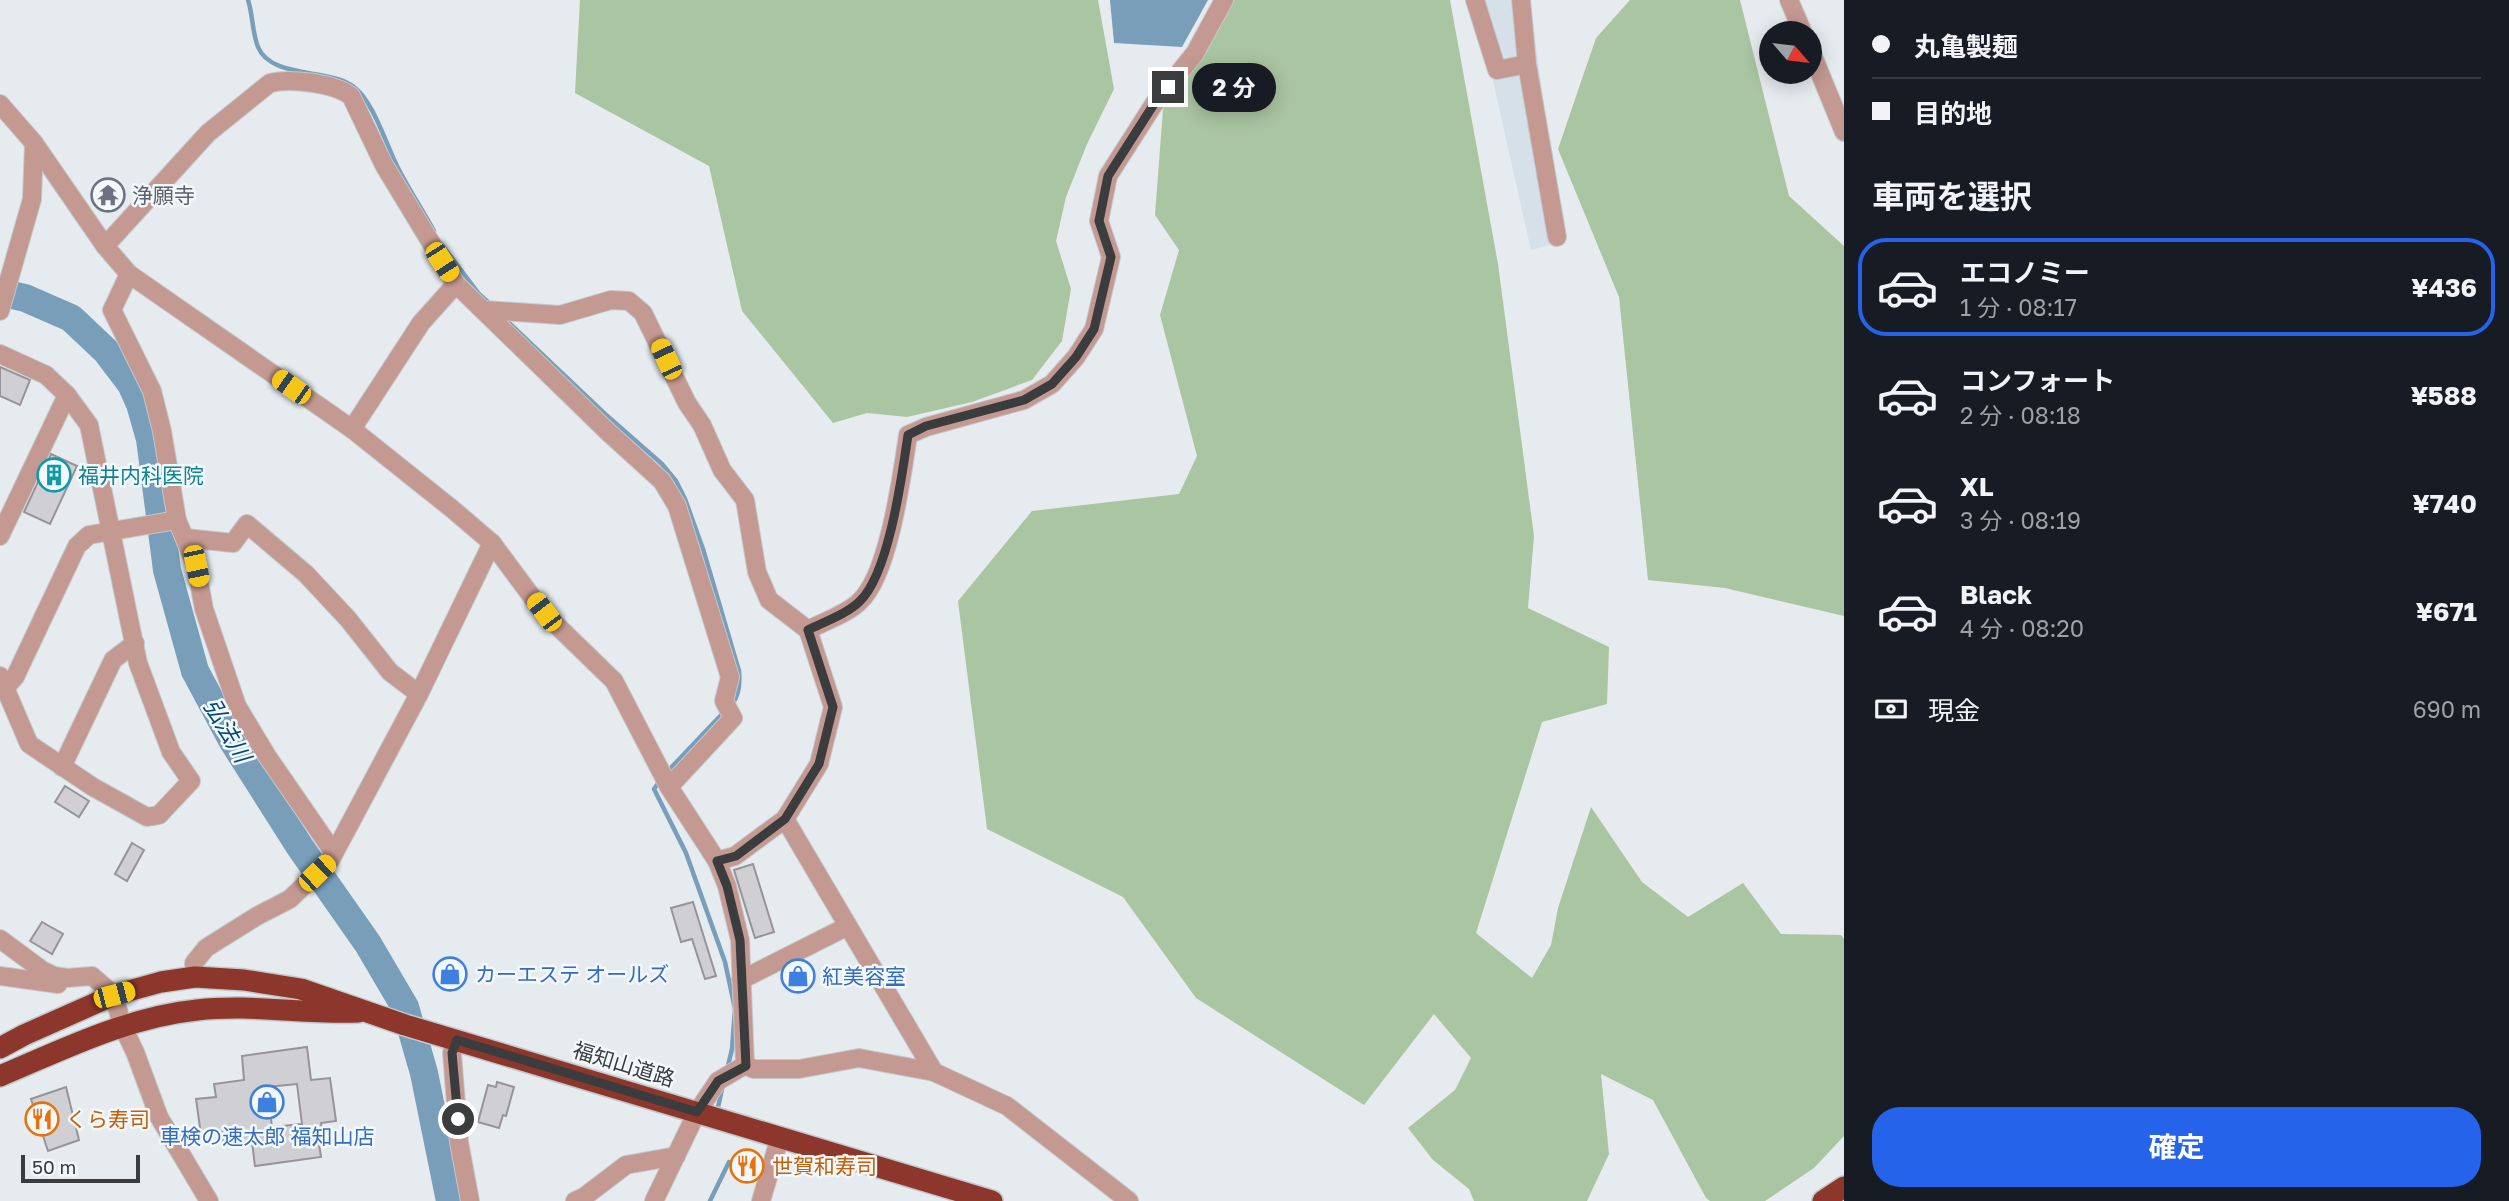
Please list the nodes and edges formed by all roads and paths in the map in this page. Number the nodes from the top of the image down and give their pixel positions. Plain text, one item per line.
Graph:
1 (1224, 0) edge
2 (1475, 0) edge
3 (1521, 0) edge
4 (1789, 0) edge
5 (1798, 21) edge
6 (1527, 64) junction
7 (1822, 78) edge
8 (0, 104) edge
9 (1844, 132) edge
10 (34, 143) junction
11 (1557, 237) dead end
12 (105, 246) junction
13 (129, 274) junction
14 (456, 284) junction
15 (1, 308) edge
16 (484, 310) junction
17 (0, 354) edge
18 (67, 395) junction
19 (352, 429) junction
20 (177, 520) junction
21 (112, 531) junction
22 (0, 536) edge
23 (186, 538) junction
24 (492, 543) junction
25 (808, 630) junction
26 (135, 643) junction
27 (3, 682) edge
28 (419, 694) junction
29 (62, 767) junction
30 (669, 787) junction
31 (785, 819) junction
32 (334, 853) junction
33 (717, 861) junction
34 (848, 926) junction
35 (0, 939) edge
36 (0, 976) edge
37 (195, 976) junction
38 (741, 980) junction
39 (114, 995) junction
40 (364, 1012) junction
41 (122, 1025) junction
42 (457, 1040) junction
43 (0, 1048) edge
44 (746, 1066) junction
45 (934, 1072) junction
46 (0, 1076) edge
47 (697, 1112) junction
48 (780, 1136) junction
49 (676, 1156) junction
50 (1844, 1187) edge
51 (585, 1198) edge
52 (209, 1201) edge
53 (470, 1201) edge
54 (654, 1201) edge
55 (761, 1201) edge
56 (992, 1201) edge
57 (1129, 1201) edge
58 (1823, 1201) edge

1 - 25 street
2 - 6 street
3 - 6 street
4 - 5 street
6 - 11 street
7 - 9 street
8 - 10 street
10 - 12 street
10 - 15 street
12 - 13 street
12 - 14 street
13 - 19 street
13 - 20 street
14 - 16 street
14 - 19 street
16 - 25 street
16 - 30 street
17 - 18 street
18 - 21 street
18 - 22 street
19 - 24 street
20 - 21 street
20 - 23 street
21 - 26 street
21 - 27 street
23 - 28 street
23 - 32 street
24 - 28 street
24 - 30 street
25 - 31 street
26 - 29 street
26 - 29 street
27 - 29 street
28 - 32 street
30 - 33 street
31 - 33 street
31 - 34 street
32 - 37 street
33 - 38 street
34 - 38 street
34 - 45 street
35 - 39 street
36 - 39 street
37 - 39 highway, 福知山道路
37 - 40 highway, 福知山道路
38 - 44 street
39 - 41 street
39 - 43 highway, 福知山道路
40 - 41 highway, 福知山道路
40 - 42 highway, 福知山道路
41 - 46 highway, 福知山道路
41 - 52 street
42 - 47 highway, 福知山道路
42 - 53 street
44 - 45 street
44 - 47 street
45 - 57 street
47 - 48 highway, 福知山道路
47 - 49 street
48 - 55 street
48 - 56 highway, 福知山道路
49 - 51 street
49 - 54 street
50 - 58 highway

